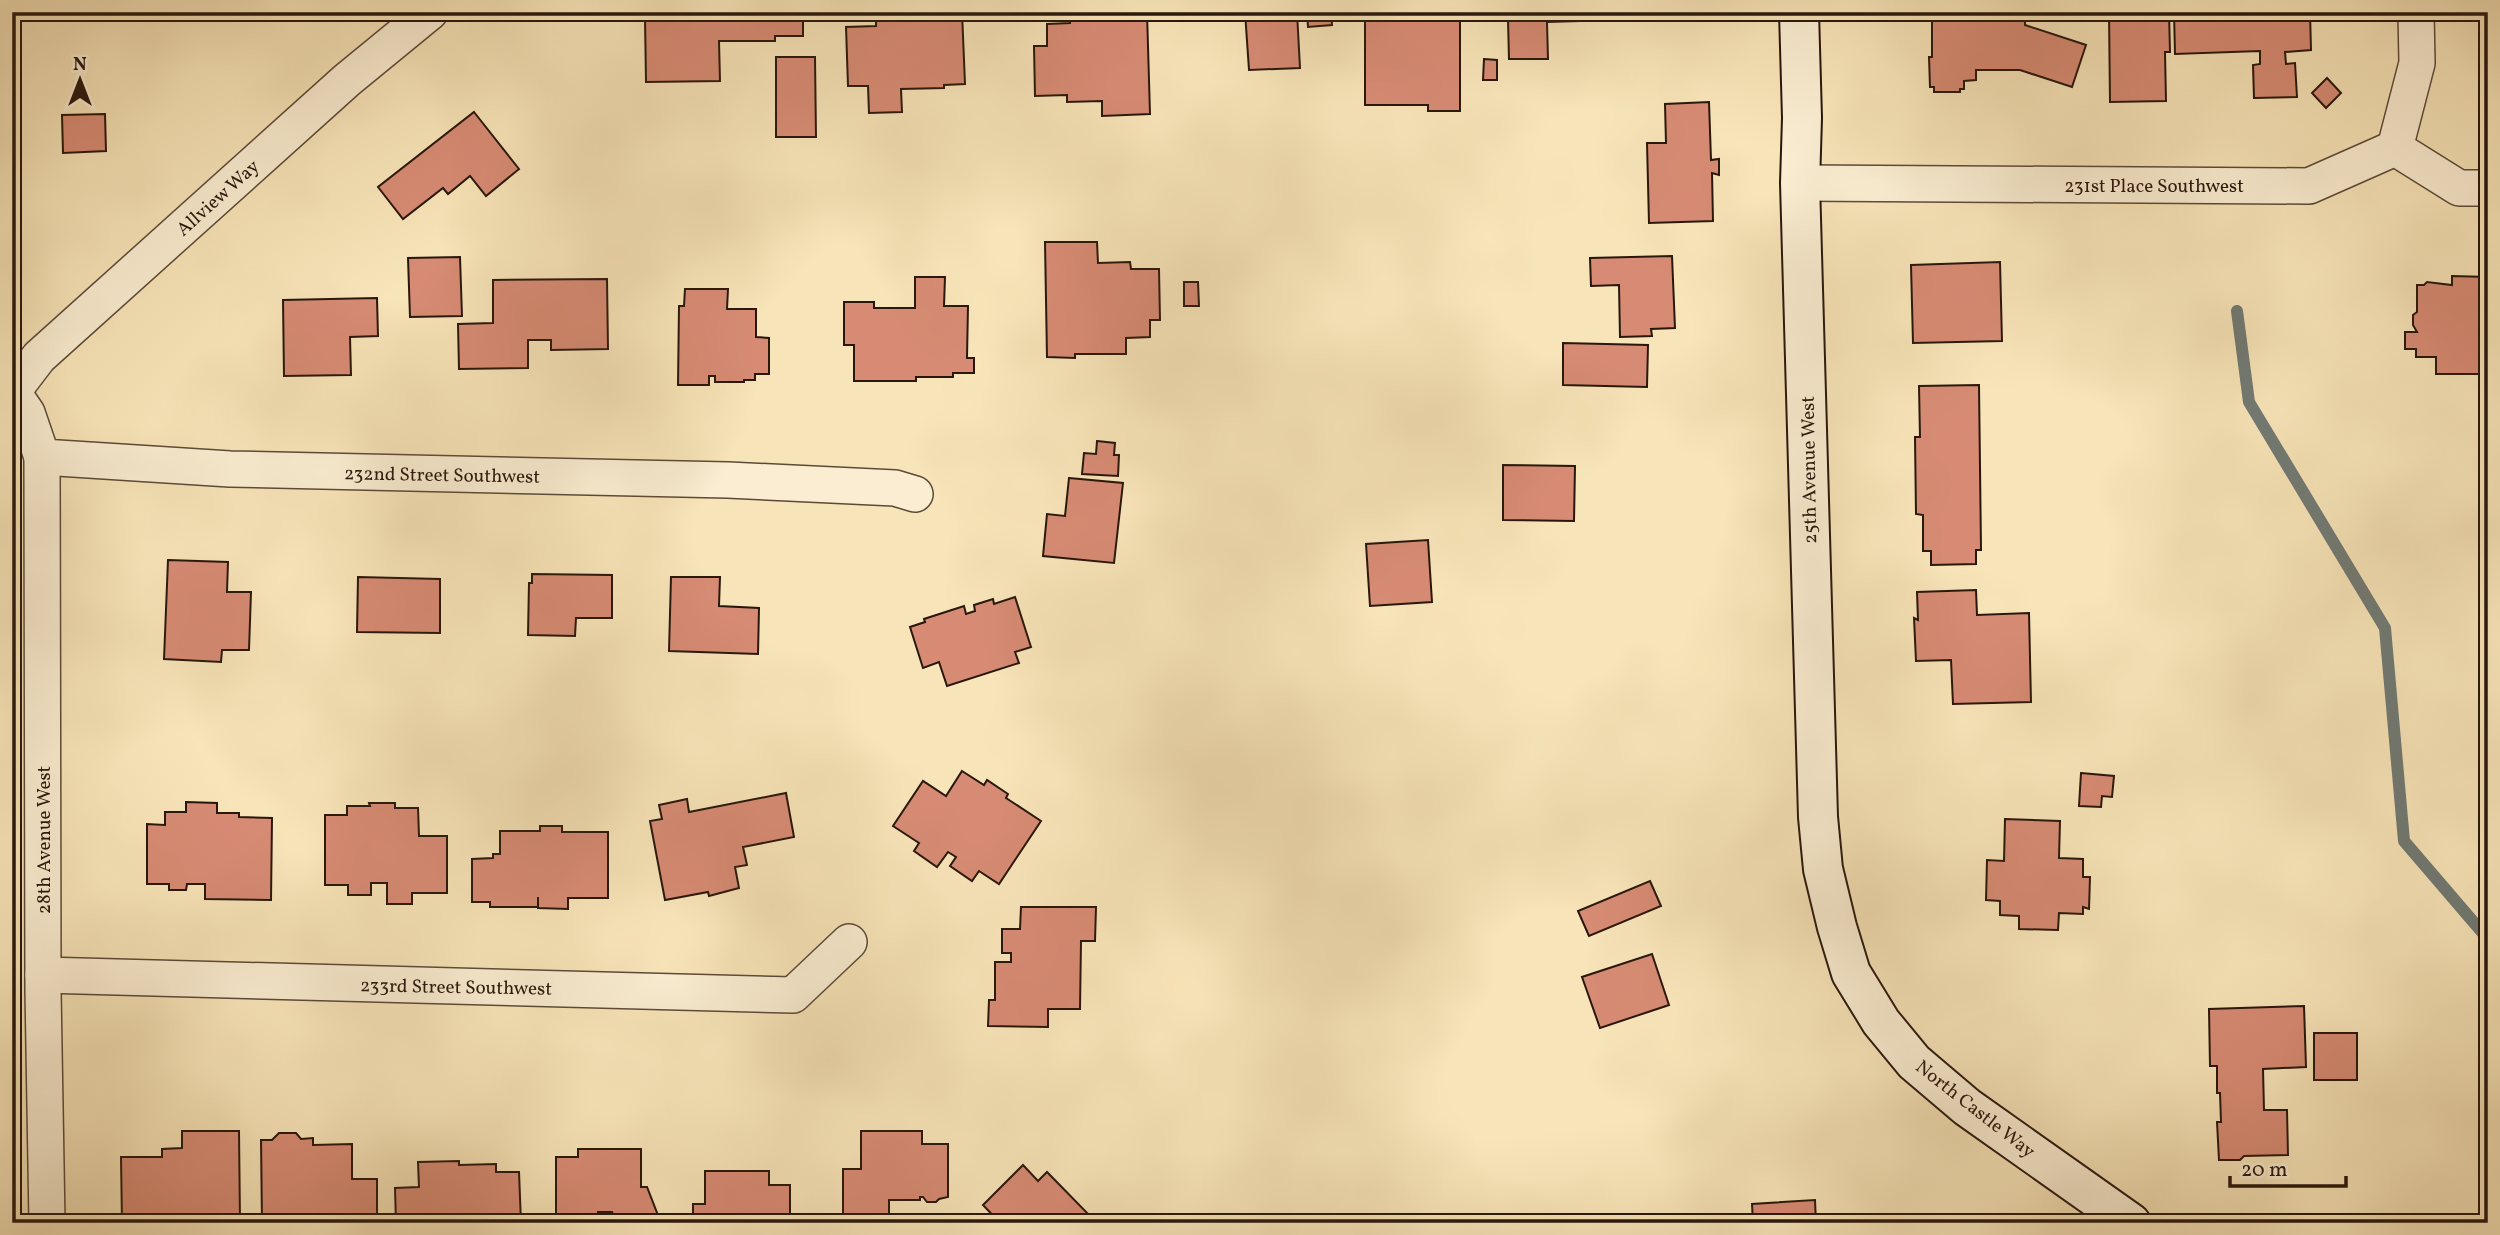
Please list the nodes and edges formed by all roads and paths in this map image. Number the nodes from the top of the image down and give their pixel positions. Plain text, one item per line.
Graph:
1 (430, 12) edge
2 (1799, 12) edge
3 (2416, 12) edge
4 (2395, 148) junction
5 (1800, 183) junction
6 (2488, 188) edge
7 (13, 391) edge
8 (42, 457) junction
9 (915, 494) dead end
10 (1837, 927) joint
11 (849, 942) dead end
12 (43, 975) junction
13 (47, 1223) edge
14 (2131, 1223) edge

1 - 7 street, Allview Way
2 - 5 street, 25th Avenue West
3 - 4 street
4 - 5 street, 231st Place Southwest
4 - 6 street
5 - 10 street, 25th Avenue West
7 - 8 street
8 - 9 street, 232nd Street Southwest
8 - 12 street, 28th Avenue West
10 - 14 street, North Castle Way
11 - 12 street, 233rd Street Southwest
12 - 13 street, 28th Avenue West

